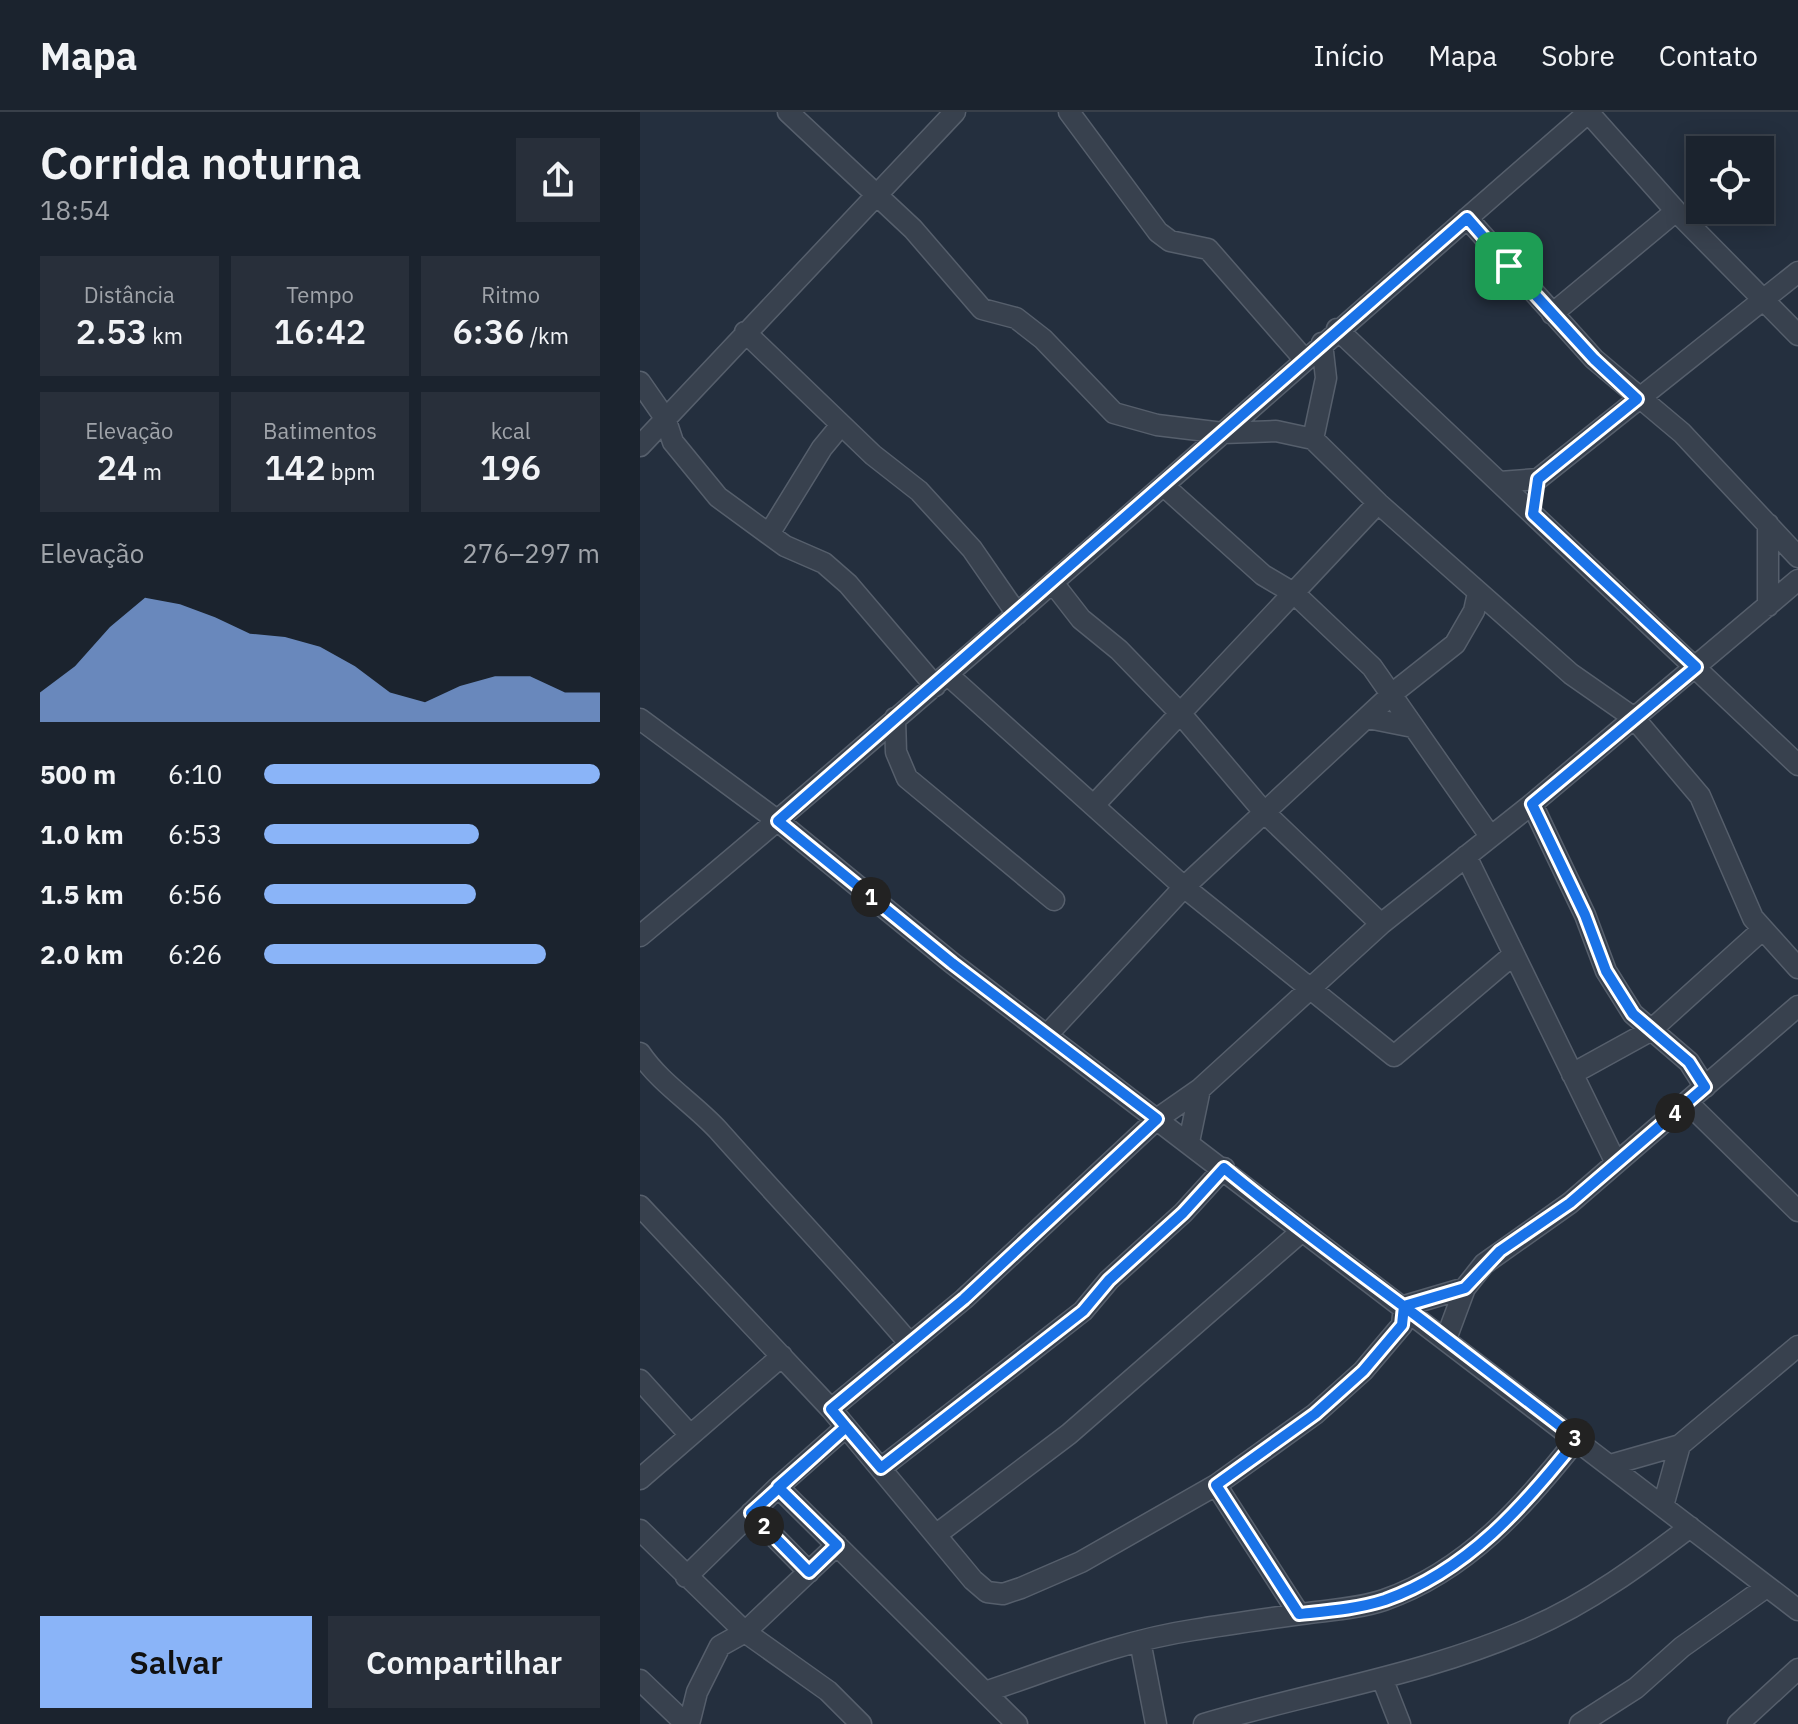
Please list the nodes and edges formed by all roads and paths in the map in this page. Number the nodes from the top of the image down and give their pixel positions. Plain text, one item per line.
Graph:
1 (788, 112) edge
2 (955, 112) edge
3 (1069, 112) edge
4 (1588, 112) edge
5 (810, 120) edge
6 (877, 193) junction
7 (1676, 211) junction
8 (1467, 218) junction
9 (1798, 272) edge
10 (1764, 299) junction
11 (1552, 314) junction
12 (745, 332) junction
13 (1798, 335) edge
14 (1329, 336) junction
15 (1304, 359) junction
16 (640, 382) edge
17 (1637, 399) junction
18 (665, 418) junction
19 (841, 425) junction
20 (1223, 433) junction
21 (1313, 439) junction
22 (640, 446) edge
23 (1538, 479) junction
24 (1500, 482) junction
25 (1164, 486) junction
26 (1378, 503) junction
27 (1533, 514) junction
28 (1768, 524) junction
29 (769, 534) junction
30 (1798, 557) edge
31 (1798, 580) edge
32 (1053, 583) junction
33 (1478, 593) junction
34 (1295, 594) junction
35 (1768, 606) junction
36 (1017, 614) junction
37 (1696, 667) junction
38 (941, 680) junction
39 (1393, 693) junction
40 (1180, 713) junction
41 (895, 718) junction
42 (1368, 718) junction
43 (1634, 718) junction
44 (640, 719) edge
45 (1413, 727) junction
46 (1798, 765) edge
47 (1532, 804) junction
48 (1094, 805) junction
49 (1264, 812) junction
50 (778, 821) junction
51 (1490, 836) junction
52 (1466, 856) junction
53 (1184, 887) junction
54 (1054, 900) dead end
55 (1381, 924) junction
56 (1762, 930) junction
57 (640, 936) edge
58 (1513, 955) junction
59 (1798, 968) edge
60 (1308, 988) junction
61 (1798, 1006) edge
62 (1650, 1031) junction
63 (1047, 1035) junction
64 (640, 1053) edge
65 (1572, 1074) junction
66 (1705, 1087) junction
67 (1200, 1089) junction
68 (1687, 1102) junction
69 (1157, 1119) junction
70 (1189, 1142) junction
71 (1616, 1163) junction
72 (1224, 1168) junction
73 (640, 1206) edge
74 (1798, 1211) edge
75 (1302, 1231) junction
76 (1465, 1288) junction
77 (1404, 1306) junction
78 (1446, 1339) junction
79 (910, 1344) junction
80 (1798, 1346) edge
81 (782, 1356) junction
82 (640, 1380) edge
83 (831, 1409) junction
84 (846, 1427) junction
85 (690, 1435) junction
86 (1577, 1439) junction
87 (1680, 1445) junction
88 (1610, 1465) junction
89 (881, 1468) junction
90 (640, 1479) edge
91 (1216, 1485) junction
92 (778, 1487) junction
93 (1663, 1506) junction
94 (751, 1513) junction
95 (1690, 1527) junction
96 (640, 1530) edge
97 (937, 1534) junction
98 (837, 1545) junction
99 (809, 1572) junction
100 (686, 1577) junction
101 (1765, 1588) junction
102 (1798, 1610) edge
103 (1299, 1614) junction
104 (745, 1632) junction
105 (1140, 1641) junction
106 (1798, 1669) edge
107 (1382, 1678) junction
108 (640, 1680) edge
109 (985, 1692) junction
110 (688, 1724) edge
111 (861, 1724) edge
112 (1017, 1724) edge
113 (1156, 1724) edge
114 (1204, 1724) edge
115 (1400, 1724) edge
116 (1580, 1724) edge
117 (1738, 1724) edge

1 - 5 street
2 - 6 street
3 - 15 street
4 - 7 street
4 - 8 street
5 - 6 street
6 - 12 street
6 - 20 street
7 - 10 street
7 - 11 street
8 - 11 street
8 - 14 street
9 - 10 street
10 - 13 street
10 - 17 street
11 - 17 street
12 - 18 street
12 - 19 street
14 - 15 street
14 - 21 street
14 - 24 street
15 - 20 street
16 - 18 street
17 - 23 street
17 - 28 street
18 - 22 street
18 - 29 street
19 - 29 street
19 - 36 street
20 - 21 street
20 - 25 street
21 - 26 street
23 - 24 street
23 - 27 street
24 - 27 street
25 - 32 street
25 - 34 street
26 - 33 street
26 - 34 street
27 - 37 street
28 - 30 street
28 - 35 street
29 - 38 street
31 - 35 street
32 - 36 street
32 - 40 street
33 - 39 street
33 - 43 street
34 - 39 street
34 - 40 street
35 - 37 street
36 - 38 street
37 - 43 street
37 - 46 street
38 - 41 street
38 - 48 street
39 - 42 street
39 - 45 street
40 - 48 street
40 - 49 street
41 - 50 street
41 - 54 street
42 - 45 street
42 - 49 street
43 - 47 street
43 - 56 street
44 - 50 street
45 - 51 street
47 - 51 street
47 - 62 street
48 - 53 street
49 - 53 street
49 - 55 street
50 - 57 street
50 - 63 street
51 - 52 street
52 - 55 street
52 - 58 street
53 - 60 street
53 - 63 street
55 - 60 street
56 - 59 street
56 - 62 street
58 - 60 street
58 - 65 street
60 - 67 street
61 - 66 street
62 - 65 street
62 - 66 street
63 - 69 street
64 - 79 street
65 - 71 street
66 - 68 street
67 - 69 street
67 - 70 street
68 - 71 street
68 - 74 street
69 - 70 street
69 - 79 street
70 - 72 street
71 - 76 street
72 - 75 street
72 - 89 street
73 - 81 street
75 - 77 street
75 - 97 street
76 - 77 street
76 - 78 street
77 - 78 street
77 - 91 street
78 - 86 street
79 - 83 street
80 - 87 street
81 - 83 street
81 - 85 street
82 - 85 street
83 - 84 street
84 - 89 street
84 - 92 street
85 - 90 street
86 - 88 street
86 - 103 street
87 - 88 street
87 - 93 street
88 - 93 street
89 - 97 street
91 - 97 street
91 - 103 street
92 - 94 street
92 - 98 street
93 - 95 street
94 - 99 street
94 - 100 street
95 - 101 street
95 - 107 street
96 - 100 street
98 - 99 street
98 - 109 street
99 - 104 street
100 - 104 street
101 - 102 street
101 - 116 street
103 - 105 street
104 - 110 street
104 - 111 street
105 - 109 street
105 - 113 street
106 - 117 street
107 - 114 street
107 - 115 street
108 - 110 street
109 - 112 street

